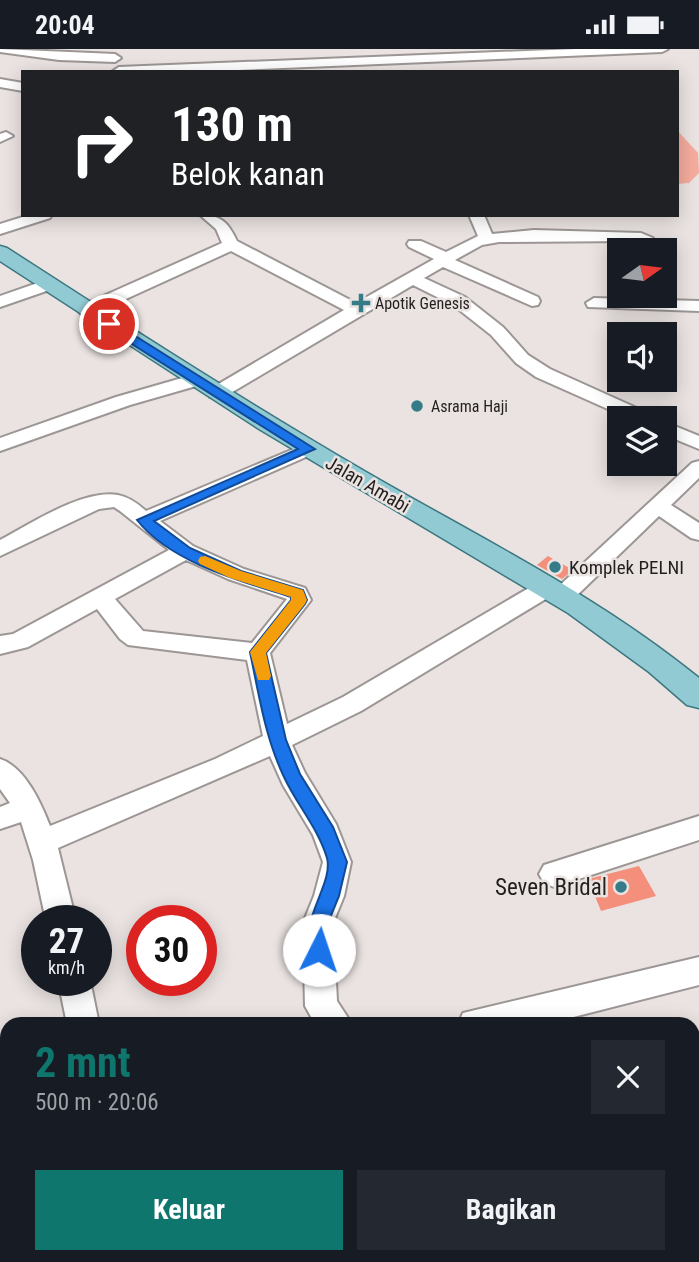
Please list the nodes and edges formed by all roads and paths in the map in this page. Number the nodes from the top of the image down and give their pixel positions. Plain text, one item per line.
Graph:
1 (662, 49) edge
2 (0, 50) edge
3 (116, 62) edge
4 (292, 68) edge
5 (0, 83) edge
6 (21, 87) edge
7 (39, 217) edge
8 (210, 217) edge
9 (478, 217) edge
10 (0, 229) edge
11 (640, 238) edge
12 (487, 239) junction
13 (231, 244) junction
14 (415, 244) dead end
15 (0, 252) edge
16 (443, 259) junction
17 (410, 277) junction
18 (49, 284) junction
19 (532, 301) dead end
20 (0, 302) edge
21 (607, 302) edge
22 (677, 302) edge
23 (594, 303) dead end
24 (699, 306) edge
25 (87, 310) junction
26 (356, 310) junction
27 (206, 387) junction
28 (616, 406) edge
29 (677, 433) edge
30 (699, 443) edge
31 (0, 445) edge
32 (308, 449) junction
33 (694, 477) edge
34 (658, 506) junction
35 (144, 520) junction
36 (699, 533) edge
37 (0, 549) edge
38 (185, 551) junction
39 (554, 592) junction
40 (102, 598) junction
41 (0, 645) edge
42 (258, 652) junction
43 (699, 696) edge
44 (277, 740) junction
45 (0, 769) edge
46 (27, 809) junction
47 (0, 818) edge
48 (699, 828) edge
49 (45, 841) junction
50 (554, 873) dead end
51 (58, 905) edge
52 (699, 971) edge
53 (77, 996) edge
54 (82, 1017) edge
55 (330, 1017) edge
56 (535, 1017) edge

1 - 4 street
2 - 3 street
3 - 4 street
5 - 6 street
7 - 10 street
8 - 13 street
9 - 12 street
11 - 12 street
12 - 16 street
13 - 25 street
13 - 26 street
14 - 16 street
15 - 18 main road, Jalan Amabi
16 - 17 street
16 - 19 street
17 - 26 street
17 - 28 street
18 - 20 street
18 - 25 main road, Jalan Amabi
21 - 23 street
22 - 24 street
25 - 27 main road, Jalan Amabi
26 - 27 street
27 - 31 street
27 - 32 main road, Jalan Amabi
29 - 30 street
32 - 35 street
32 - 39 main road, Jalan Amabi
33 - 34 street
34 - 36 street
34 - 39 street
35 - 37 street
35 - 38 street
38 - 40 street
38 - 42 street
39 - 43 main road, Jalan Amabi
39 - 44 street
40 - 41 street
40 - 42 street
42 - 44 street
44 - 49 street
44 - 55 street
45 - 46 street
46 - 47 street
46 - 49 street
48 - 50 street
49 - 51 street
52 - 56 street
53 - 54 street

